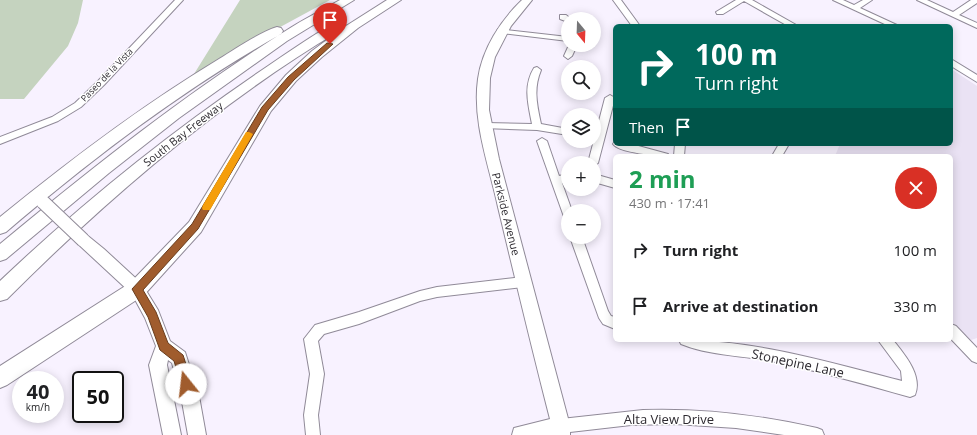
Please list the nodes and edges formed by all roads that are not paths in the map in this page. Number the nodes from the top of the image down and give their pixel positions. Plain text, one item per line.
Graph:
1 (179, 0) edge
2 (340, 0) edge
3 (348, 0) edge
4 (385, 0) edge
5 (395, 0) edge
6 (527, 0) edge
7 (617, 0) edge
8 (741, 0) edge
9 (747, 0) edge
10 (837, 0) edge
11 (868, 0) edge
12 (921, 0) edge
13 (976, 0) edge
14 (854, 8) junction
15 (720, 12) dead end
16 (954, 15) junction
17 (635, 24) edge
18 (790, 24) edge
19 (890, 24) edge
20 (977, 26) edge
21 (501, 31) junction
22 (561, 38) edge
23 (570, 52) edge
24 (568, 56) dead end
25 (953, 63) edge
26 (537, 70) dead end
27 (977, 79) edge
28 (610, 98) dead end
29 (486, 126) junction
30 (601, 126) edge
31 (537, 127) junction
32 (561, 131) edge
33 (601, 139) edge
34 (0, 141) edge
35 (542, 141) dead end
36 (613, 142) edge
37 (626, 146) edge
38 (656, 154) edge
39 (561, 179) edge
40 (556, 180) junction
41 (601, 180) edge
42 (613, 183) edge
43 (40, 199) junction
44 (564, 204) edge
45 (0, 227) edge
46 (578, 244) edge
47 (0, 254) edge
48 (523, 282) junction
49 (137, 289) junction
50 (0, 293) edge
51 (613, 322) edge
52 (953, 332) edge
53 (690, 342) edge
54 (887, 342) edge
55 (164, 346) junction
56 (977, 357) edge
57 (0, 378) edge
58 (562, 430) edge
59 (172, 435) edge
60 (197, 435) edge
61 (313, 435) edge
62 (521, 435) edge
63 (817, 435) edge

1 - 34 street, Paseo de la Vista
2 - 43 highway
3 - 47 highway, South Bay Freeway
4 - 50 highway, South Bay Freeway
5 - 49 highway
6 - 21 main road, Parkside Avenue
7 - 17 street
8 - 15 street
9 - 18 street
10 - 14 street
11 - 14 street
12 - 16 street
13 - 16 street
14 - 19 street
16 - 20 street
21 - 22 street
21 - 29 main road, Parkside Avenue
23 - 24 street
25 - 27 street
26 - 31 street
28 - 30 street
29 - 31 street
29 - 48 main road, Parkside Avenue
31 - 32 street
33 - 36 street
35 - 40 street
37 - 38 street
39 - 40 street
40 - 44 street
41 - 42 street
43 - 45 highway
43 - 49 main road, bridge
46 - 51 street
48 - 58 main road, Parkside Avenue
48 - 61 street
49 - 55 main road
49 - 57 highway
52 - 56 street
53 - 54 street, Stonepine Lane
55 - 59 main road
55 - 60 main road
58 - 62 main road, Alta View Drive
58 - 63 street, Alta View Drive

